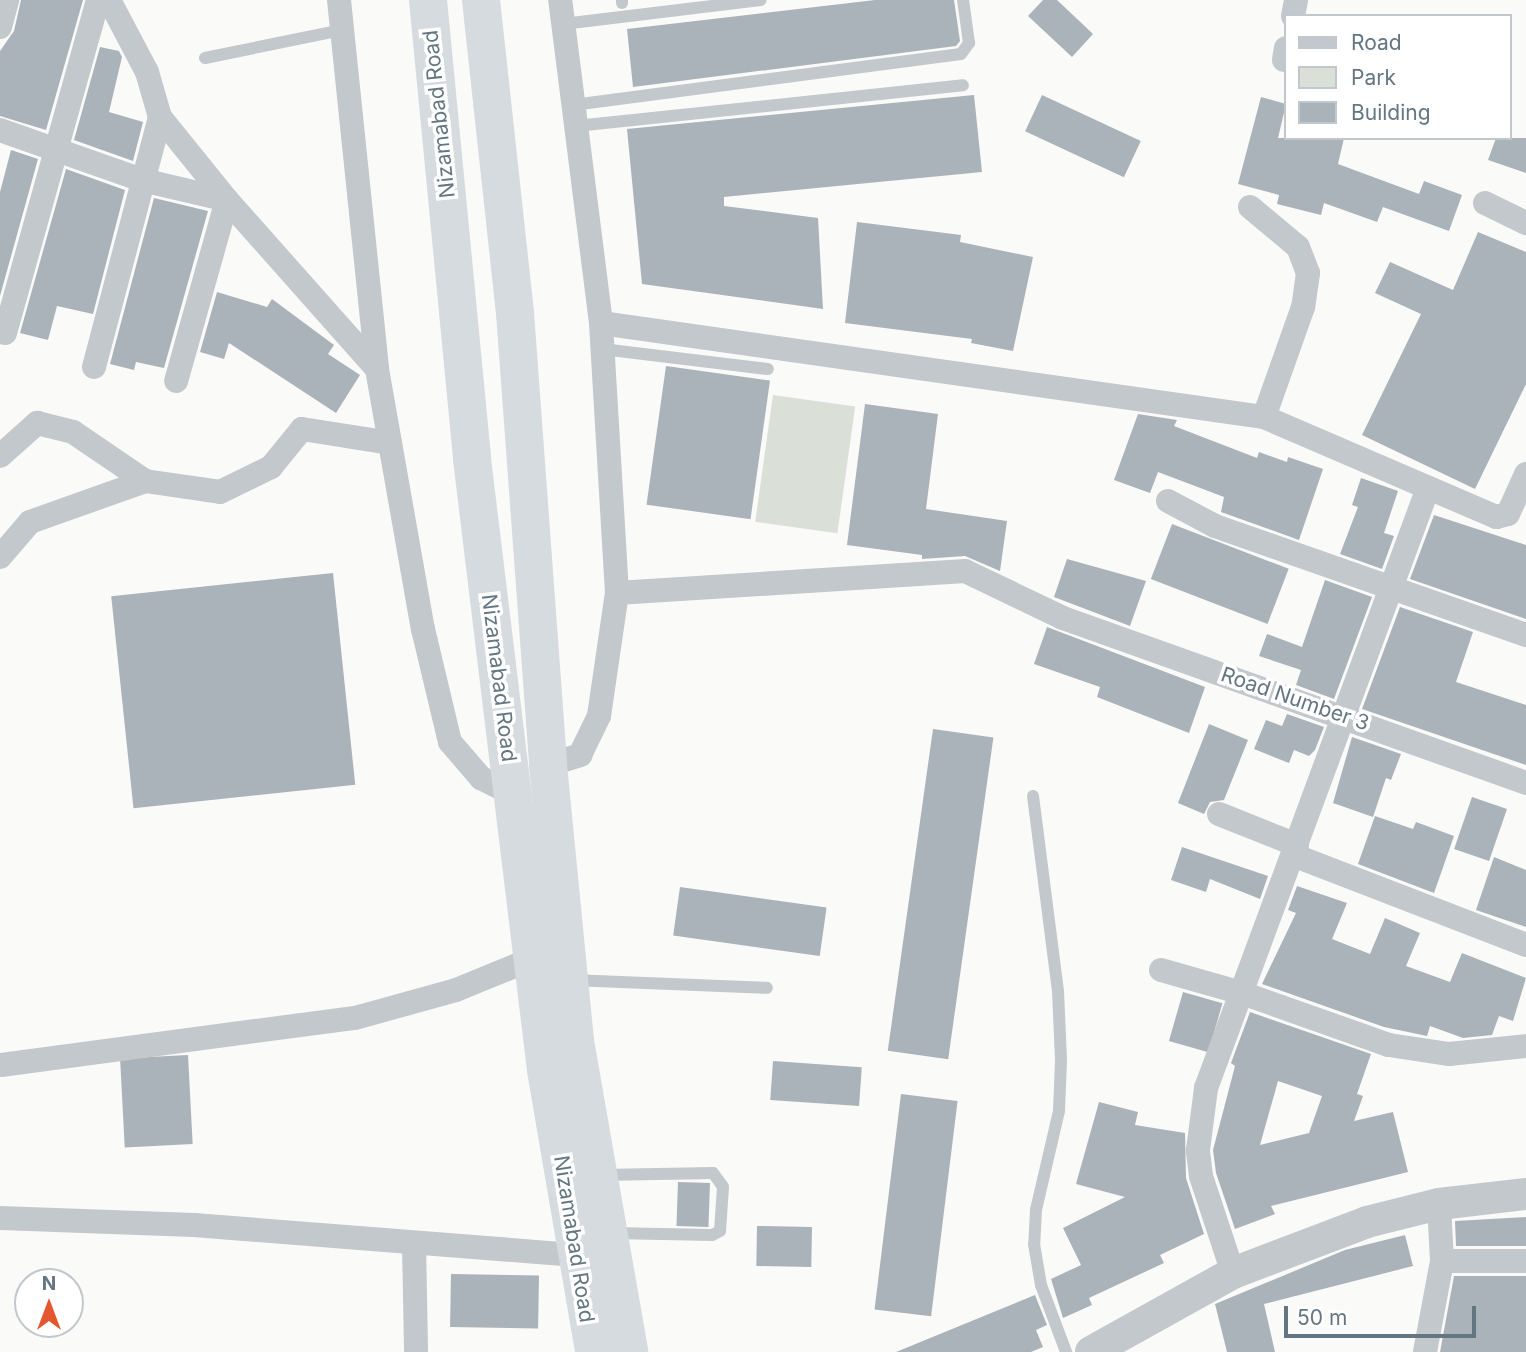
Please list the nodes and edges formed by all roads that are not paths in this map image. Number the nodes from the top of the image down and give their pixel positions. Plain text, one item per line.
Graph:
1 (8, 0) edge
2 (98, 0) edge
3 (108, 0) edge
4 (339, 0) edge
5 (428, 0) edge
6 (481, 0) edge
7 (761, 0) edge
8 (963, 0) edge
9 (561, 12) edge
10 (0, 27) edge
11 (341, 30) junction
12 (205, 58) dead end
13 (962, 85) dead end
14 (574, 116) junction
15 (160, 117) junction
16 (0, 130) edge
17 (57, 151) junction
18 (142, 180) junction
19 (226, 200) junction
20 (1485, 203) dead end
21 (1250, 207) dead end
22 (1526, 223) edge
23 (601, 323) junction
24 (5, 333) dead end
25 (603, 349) junction
26 (94, 366) dead end
27 (377, 369) junction
28 (768, 369) dead end
29 (176, 381) dead end
30 (1264, 417) junction
31 (390, 443) junction
32 (0, 456) edge
33 (1526, 474) edge
34 (145, 481) junction
35 (1428, 488) junction
36 (1168, 501) dead end
37 (0, 557) edge
38 (1391, 590) junction
39 (617, 593) junction
40 (1526, 635) edge
41 (1343, 716) junction
42 (548, 765) junction
43 (1526, 783) edge
44 (514, 795) junction
45 (1033, 796) dead end
46 (1219, 814) dead end
47 (1295, 850) junction
48 (1526, 945) edge
49 (534, 958) junction
50 (1161, 970) dead end
51 (569, 980) junction
52 (767, 988) dead end
53 (1242, 993) junction
54 (1526, 1046) edge
55 (1, 1065) edge
56 (597, 1175) junction
57 (1526, 1194) edge
58 (1439, 1205) junction
59 (0, 1217) edge
60 (415, 1244) junction
61 (592, 1244) junction
62 (1442, 1261) junction
63 (1526, 1261) edge
64 (1233, 1273) junction
65 (416, 1352) edge
66 (594, 1352) edge
67 (629, 1352) edge
68 (1066, 1352) edge
69 (1091, 1352) edge
70 (1425, 1352) edge

1 - 10 street
2 - 17 street
3 - 15 street
4 - 11 street
5 - 44 highway, Nizamabad Road
6 - 42 highway, Nizamabad Road
7 - 9 lane
8 - 14 lane
9 - 14 street
11 - 12 lane
11 - 27 street
13 - 14 lane
14 - 23 street
15 - 18 street
15 - 19 street
16 - 17 street
17 - 18 street
17 - 24 street
18 - 19 street
18 - 26 street
19 - 27 street
19 - 29 street
20 - 22 street
21 - 30 street
23 - 25 street
23 - 30 street
25 - 28 lane
25 - 39 street
27 - 31 street
30 - 35 street
31 - 34 street
31 - 44 street
32 - 34 street
33 - 35 street
34 - 37 street
35 - 38 street
36 - 38 street
38 - 40 street
38 - 41 street
39 - 41 street, Road Number 3
39 - 42 street
41 - 43 street, Road Number 3
41 - 47 street
42 - 51 highway, Nizamabad Road
44 - 49 highway, Nizamabad Road
45 - 68 lane
46 - 47 street
47 - 48 street
47 - 53 street
49 - 55 street
49 - 61 highway, Nizamabad Road
50 - 53 street
51 - 52 lane
51 - 56 highway, Nizamabad Road
53 - 54 street
53 - 64 street
56 - 61 highway, Nizamabad Road
56 - 61 lane
57 - 58 street
58 - 62 street
58 - 64 street
59 - 60 street
60 - 61 street
60 - 65 street
61 - 66 highway, Nizamabad Road
61 - 67 highway, Nizamabad Road
62 - 63 street
62 - 70 street
64 - 69 street

